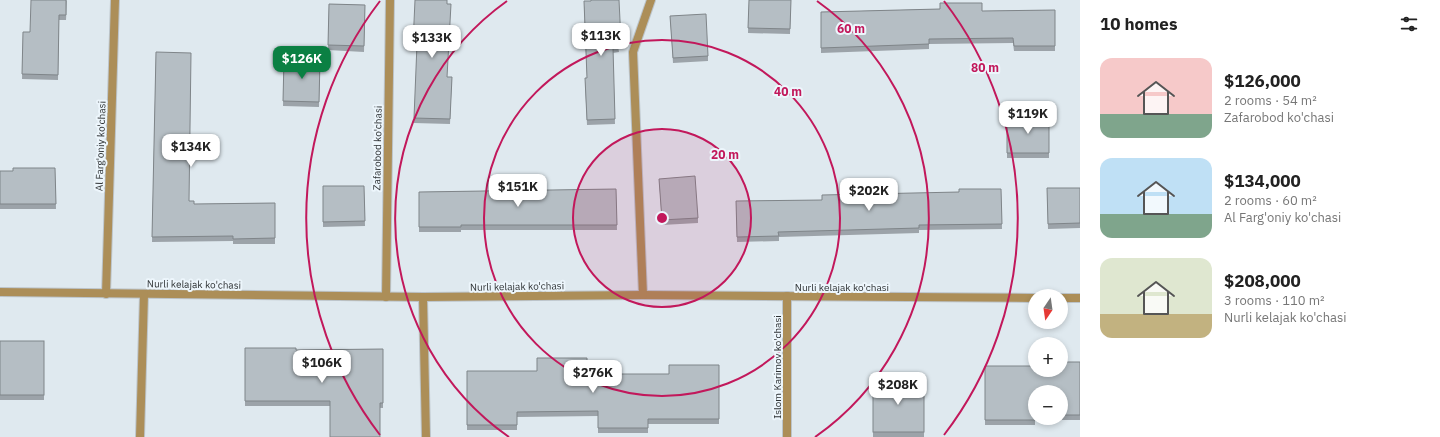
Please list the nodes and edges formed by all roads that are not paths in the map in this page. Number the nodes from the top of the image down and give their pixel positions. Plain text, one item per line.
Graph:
1 (115, 0) edge
2 (390, 0) edge
3 (651, 0) edge
4 (0, 292) edge
5 (106, 294) junction
6 (144, 294) junction
7 (642, 295) junction
8 (787, 296) junction
9 (386, 297) junction
10 (423, 297) junction
11 (1028, 298) edge
12 (1068, 298) edge
13 (1080, 298) edge
14 (140, 437) edge
15 (426, 437) edge
16 (787, 437) edge

1 - 5 street, Al Farg'oniy ko'chasi
2 - 9 street, Zafarobod ko'chasi
3 - 7 street
4 - 5 street, Nurli kelajak ko'chasi
5 - 6 street, Nurli kelajak ko'chasi
6 - 9 street, Nurli kelajak ko'chasi
6 - 14 street
7 - 8 street, Nurli kelajak ko'chasi
7 - 10 street, Nurli kelajak ko'chasi
8 - 11 street, Nurli kelajak ko'chasi
8 - 16 street, Islom Karimov ko'chasi
9 - 10 street, Nurli kelajak ko'chasi
10 - 15 street
12 - 13 street

